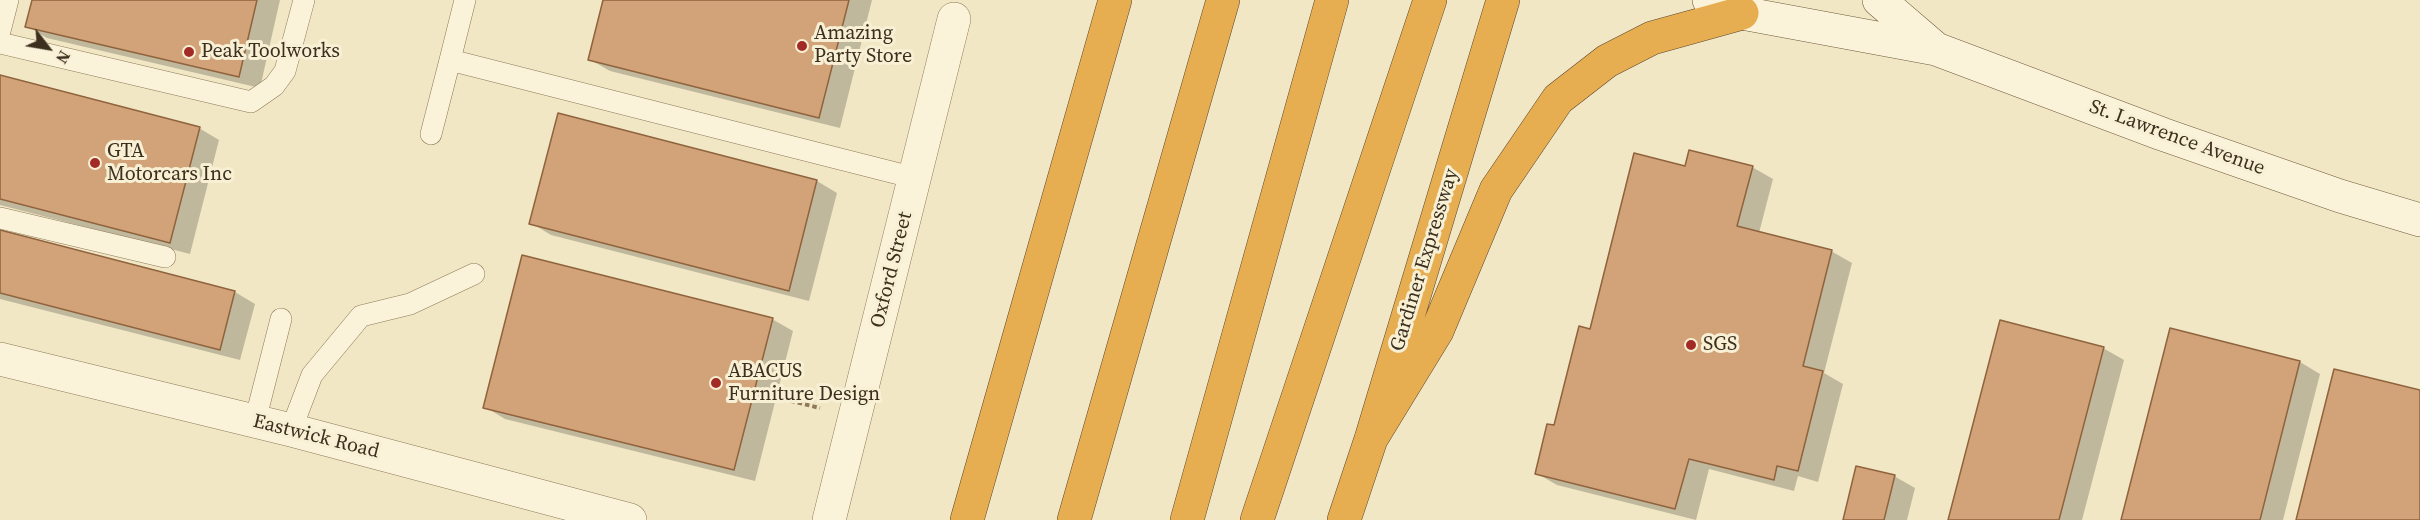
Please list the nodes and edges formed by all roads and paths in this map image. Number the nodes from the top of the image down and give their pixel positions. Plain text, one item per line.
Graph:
1 (8, 0) edge
2 (304, 0) edge
3 (465, 0) edge
4 (1115, 0) edge
5 (1223, 0) edge
6 (1332, 0) edge
7 (1430, 0) edge
8 (1503, 0) edge
9 (1709, 0) edge
10 (1879, 0) edge
11 (1742, 13) junction
12 (954, 19) dead end
13 (0, 31) edge
14 (0, 43) edge
15 (1936, 49) junction
16 (450, 60) junction
17 (431, 134) dead end
18 (915, 178) junction
19 (0, 218) edge
20 (2420, 220) edge
21 (165, 257) dead end
22 (474, 274) dead end
23 (281, 319) dead end
24 (0, 359) edge
25 (754, 392) dead end
26 (855, 417) junction
27 (255, 421) junction
28 (291, 430) junction
29 (1371, 439) junction
30 (630, 520) edge
31 (829, 520) edge
32 (967, 520) edge
33 (1074, 520) edge
34 (1187, 520) edge
35 (1257, 520) edge
36 (1344, 520) edge

1 - 13 lane
2 - 14 lane
3 - 16 lane
4 - 32 highway
5 - 33 highway
6 - 34 highway
7 - 35 highway
8 - 29 highway, Gardiner Expressway
9 - 11 street, St. Lawrence Avenue
10 - 15 street, St. Lawrence Avenue
11 - 15 street, St. Lawrence Avenue
11 - 29 highway
12 - 18 street, Oxford Street
15 - 20 street, St. Lawrence Avenue
16 - 17 lane
16 - 18 lane
18 - 26 street, Oxford Street
19 - 21 lane
22 - 28 lane
23 - 27 lane
24 - 27 street, Eastwick Road
25 - 26 path
26 - 31 street, Oxford Street
27 - 28 street, Eastwick Road
28 - 30 street, Eastwick Road
29 - 36 highway, Gardiner Expressway

